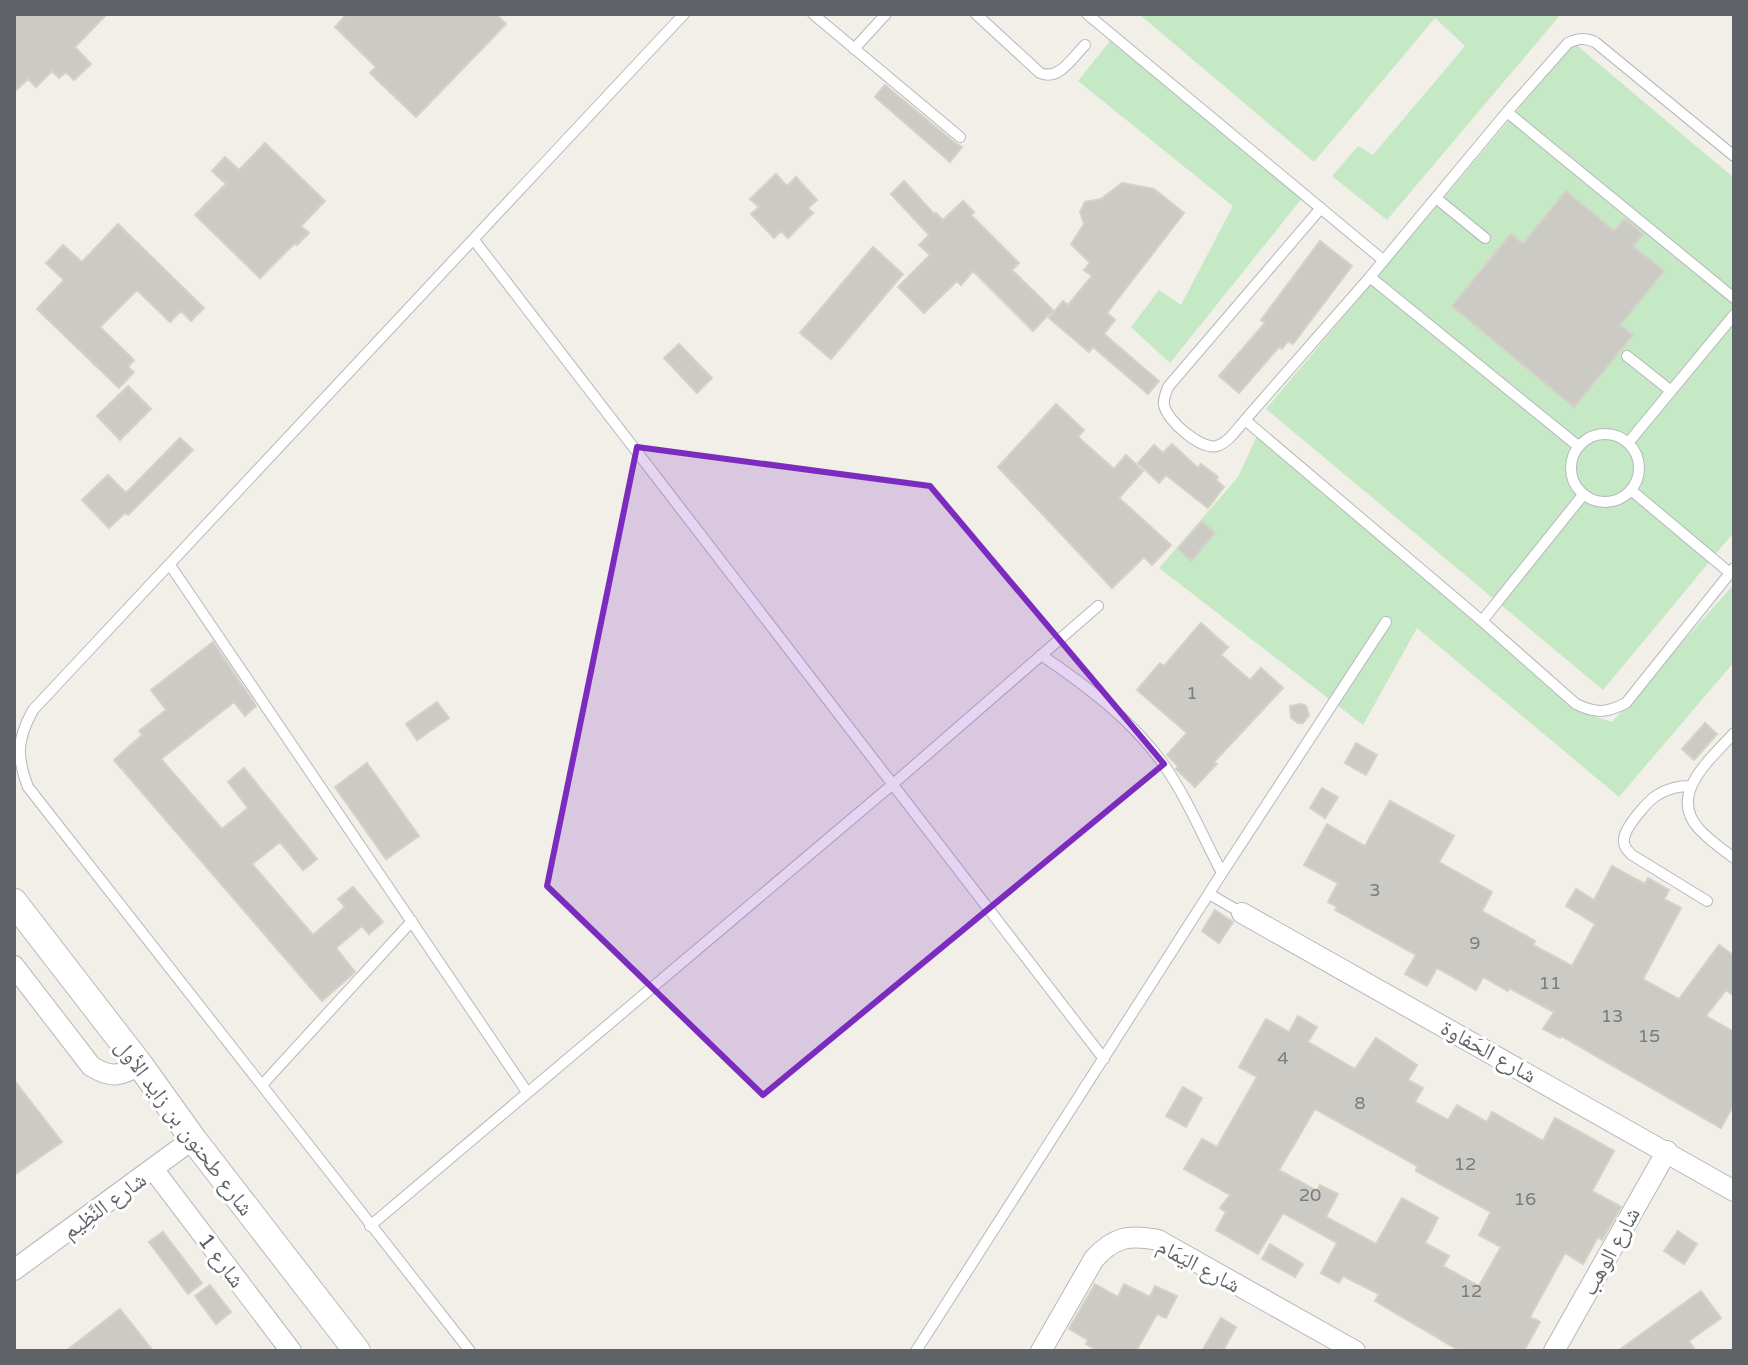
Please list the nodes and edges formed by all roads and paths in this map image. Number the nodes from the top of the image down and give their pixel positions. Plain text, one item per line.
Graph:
1 (684, 14) edge
2 (813, 14) edge
3 (886, 14) edge
4 (976, 14) edge
5 (1087, 14) edge
6 (1085, 45) dead end
7 (854, 49) junction
8 (1507, 112) junction
9 (960, 137) dead end
10 (1734, 156) edge
11 (1436, 198) junction
12 (1321, 208) junction
13 (1485, 238) dead end
14 (474, 240) junction
15 (1383, 260) junction
16 (1370, 277) junction
17 (1734, 298) edge
18 (1734, 315) edge
19 (1627, 356) dead end
20 (1671, 391) junction
21 (1245, 420) junction
22 (1628, 443) junction
23 (1578, 446) junction
24 (1631, 490) junction
25 (1583, 495) junction
26 (170, 565) junction
27 (1732, 571) edge
28 (1098, 606) dead end
29 (1482, 621) junction
30 (1386, 622) dead end
31 (1041, 655) junction
32 (1734, 733) edge
33 (893, 784) junction
34 (1690, 786) junction
35 (1734, 858) edge
36 (1222, 873) junction
37 (1209, 894) junction
38 (1707, 901) dead end
39 (14, 902) edge
40 (1242, 913) joint
41 (412, 921) junction
42 (14, 966) edge
43 (1104, 1059) junction
44 (140, 1065) junction
45 (262, 1085) junction
46 (527, 1092) junction
47 (193, 1139) junction
48 (1667, 1151) junction
49 (153, 1169) junction
50 (1734, 1191) edge
51 (370, 1226) junction
52 (14, 1270) edge
53 (291, 1351) edge
54 (357, 1351) edge
55 (470, 1351) edge
56 (916, 1351) edge
57 (1041, 1351) edge
58 (1355, 1351) edge
59 (1554, 1351) edge

1 - 14 lane
2 - 7 lane
3 - 7 lane
4 - 6 lane
5 - 12 lane
7 - 9 lane
8 - 10 lane
8 - 11 lane
8 - 17 lane
11 - 13 lane
11 - 15 lane
12 - 15 lane
12 - 21 lane
14 - 26 lane
14 - 33 lane
15 - 16 lane
16 - 21 lane
16 - 23 lane
18 - 20 lane
19 - 20 lane
20 - 22 lane
21 - 29 lane
22 - 23 lane
22 - 24 lane
23 - 25 lane
24 - 25 lane
24 - 27 lane
25 - 29 lane
26 - 41 lane
26 - 45 lane
27 - 29 lane
28 - 31 lane
30 - 36 lane
31 - 33 lane
31 - 36 lane
32 - 34 lane
33 - 43 lane
33 - 46 lane
34 - 35 lane
34 - 38 lane
36 - 37 lane
37 - 40 lane
37 - 43 lane
39 - 44 street, شارع طحنون بن زايد الأول
40 - 48 street, شارع الحَفاوة
41 - 45 lane
41 - 46 lane
42 - 44 street
43 - 56 lane
44 - 47 street, شارع طحنون بن زايد الأول
45 - 51 lane
46 - 51 lane
47 - 49 street, شارع النَّظِيم
47 - 54 street, شارع طحنون بن زايد الأول
48 - 50 street, شارع الحَفاوة
48 - 59 street, شارع الوهب
49 - 52 street, شارع النَّظِيم
49 - 53 street, شارع 1
51 - 55 lane
57 - 58 street, شارع اليَمَام

